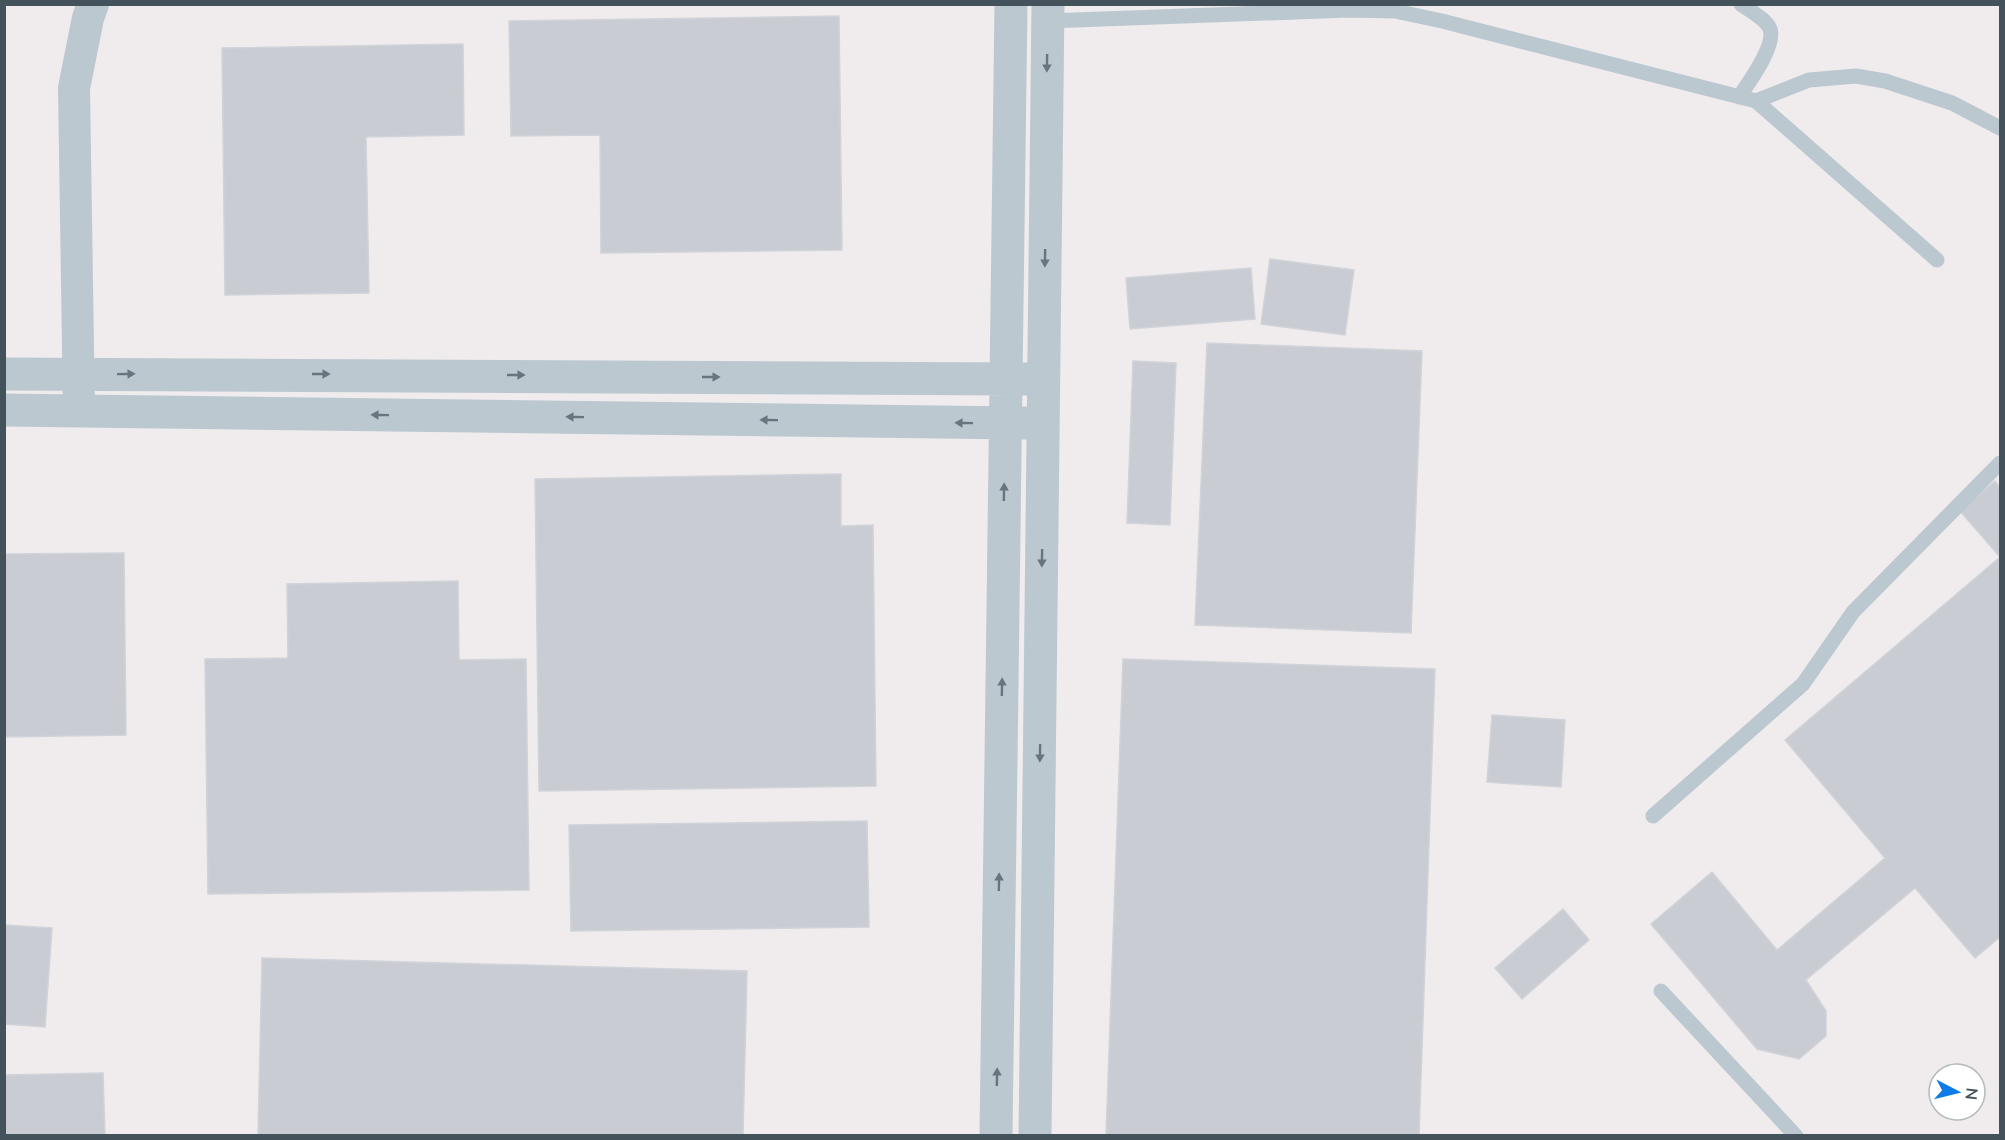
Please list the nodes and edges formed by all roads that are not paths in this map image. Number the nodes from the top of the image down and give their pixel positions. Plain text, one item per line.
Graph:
1 (93, 4) edge
2 (1011, 4) edge
3 (1742, 4) edge
4 (1048, 13) edge
5 (1739, 97) junction
6 (1756, 101) junction
7 (2001, 128) edge
8 (1936, 260) dead end
9 (4, 374) edge
10 (79, 375) junction
11 (1007, 379) junction
12 (1044, 380) junction
13 (4, 410) edge
14 (79, 411) junction
15 (1005, 423) junction
16 (1044, 423) junction
17 (2001, 463) edge
18 (1653, 816) dead end
19 (1661, 992) dead end
20 (996, 1136) edge
21 (1035, 1136) edge
22 (1796, 1136) edge

1 - 10 street
2 - 11 street
3 - 5 lane
4 - 5 lane
4 -> 12 street
5 - 6 lane
6 - 7 lane
6 - 8 lane
9 - 10 street
10 -> 11 street
10 - 14 street
11 - 12 street
11 - 15 street
12 - 16 street
13 - 14 street
15 -> 14 street
15 - 16 street
20 -> 15 street
16 -> 21 street
17 - 18 lane
19 - 22 lane

